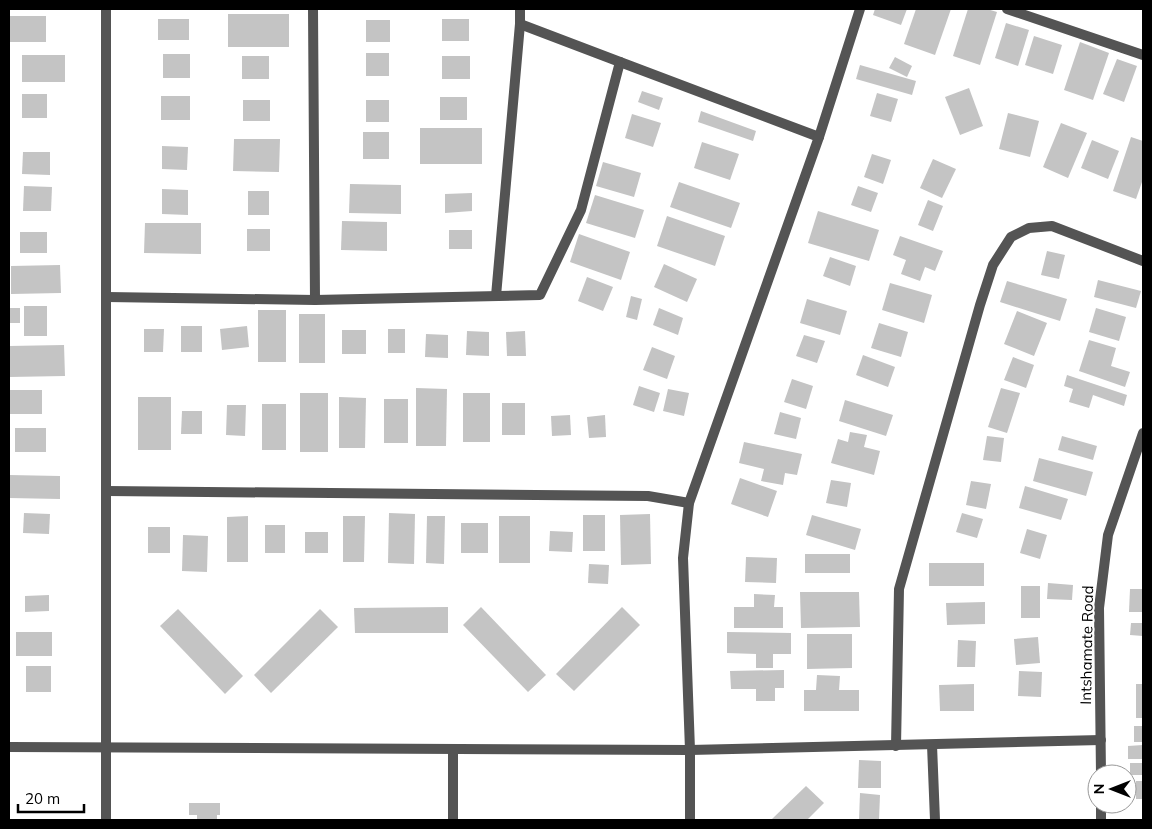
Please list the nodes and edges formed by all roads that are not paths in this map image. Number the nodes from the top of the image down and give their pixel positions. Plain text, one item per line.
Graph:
1 (106, 9) edge
2 (313, 9) edge
3 (520, 9) edge
4 (860, 9) edge
5 (1007, 9) edge
6 (520, 24) junction
7 (1143, 55) edge
8 (620, 62) junction
9 (820, 137) junction
10 (1143, 261) edge
11 (496, 296) junction
12 (107, 297) junction
13 (315, 300) junction
14 (1143, 433) edge
15 (106, 491) junction
16 (689, 503) junction
17 (1101, 740) junction
18 (932, 745) junction
19 (896, 746) junction
20 (9, 747) edge
21 (106, 749) junction
22 (453, 749) junction
23 (690, 750) junction
24 (1101, 764) edge
25 (106, 820) edge
26 (453, 820) edge
27 (690, 820) edge
28 (934, 820) edge

1 - 12 street
2 - 13 street
3 - 6 street
4 - 9 street
5 - 7 street
6 - 8 street
6 - 11 street
8 - 9 street
8 - 11 street
9 - 16 street
10 - 19 street
11 - 13 street
12 - 13 street
12 - 15 street
14 - 17 street, Intshamate Road
15 - 16 street
15 - 21 street
16 - 23 street
17 - 18 street
17 - 24 street, Intshamate Road
18 - 19 street
18 - 28 street
19 - 23 street
20 - 21 street
21 - 22 street
21 - 25 street
22 - 23 street
22 - 26 street
23 - 27 street

